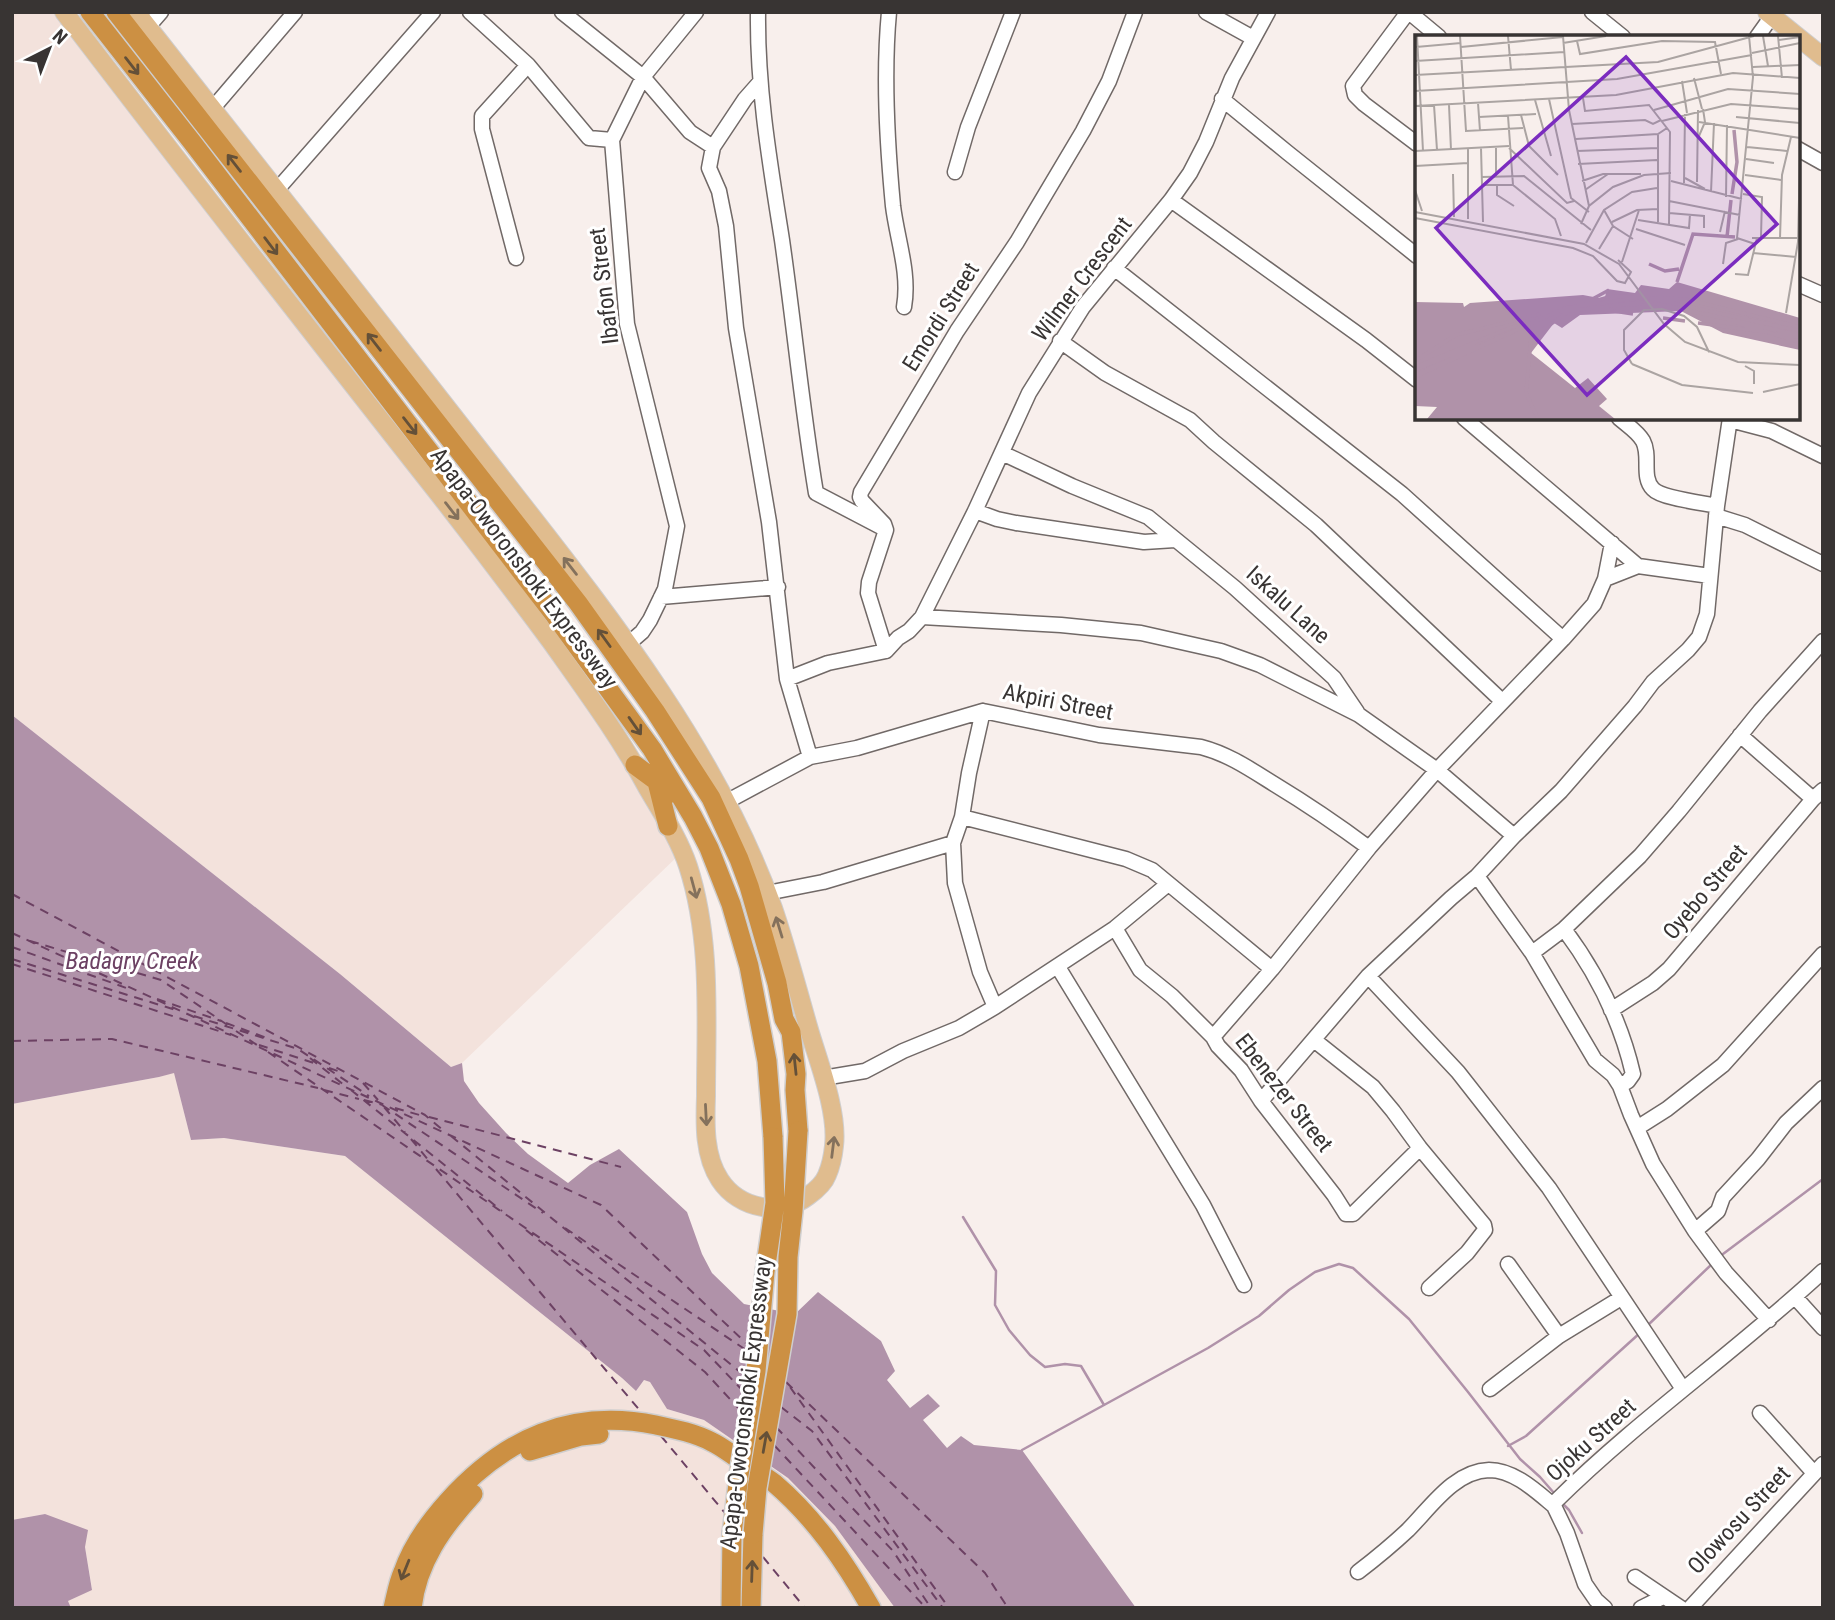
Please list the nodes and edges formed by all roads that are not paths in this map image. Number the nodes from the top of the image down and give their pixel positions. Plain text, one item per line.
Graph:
1 (64, 12) edge
2 (90, 12) edge
3 (116, 12) edge
4 (136, 12) edge
5 (161, 12) edge
6 (295, 12) edge
7 (433, 12) edge
8 (470, 12) edge
9 (696, 12) edge
10 (758, 12) edge
11 (889, 12) edge
12 (1013, 12) edge
13 (1135, 12) edge
14 (1206, 12) edge
15 (1268, 12) edge
16 (1408, 12) edge
17 (1592, 12) edge
18 (566, 14) edge
19 (1770, 14) edge
20 (148, 27) junction
21 (1437, 35) edge
22 (1621, 35) edge
23 (1758, 35) edge
24 (1796, 35) edge
25 (1253, 38) junction
26 (1800, 39) edge
27 (1823, 57) edge
28 (528, 65) junction
29 (643, 78) junction
30 (760, 82) junction
31 (1222, 99) junction
32 (213, 108) junction
33 (612, 140) junction
34 (1415, 142) edge
35 (713, 147) junction
36 (1800, 150) edge
37 (1823, 163) edge
38 (955, 172) dead end
39 (276, 191) junction
40 (1171, 200) junction
41 (1415, 254) edge
42 (516, 258) dead end
43 (1114, 268) junction
44 (1800, 285) edge
45 (1823, 295) edge
46 (904, 307) dead end
47 (1060, 341) junction
48 (1415, 378) edge
49 (1466, 420) edge
50 (1621, 420) edge
51 (1730, 420) edge
52 (1734, 420) edge
53 (1002, 453) junction
54 (1823, 456) edge
55 (975, 511) junction
56 (1716, 511) junction
57 (886, 530) junction
58 (1175, 540) junction
59 (1612, 543) junction
60 (1823, 564) edge
61 (1638, 566) junction
62 (1710, 576) junction
63 (1605, 579) junction
64 (778, 587) junction
65 (661, 597) junction
66 (922, 617) junction
67 (1563, 639) junction
68 (1823, 641) edge
69 (627, 645) junction
70 (886, 651) junction
71 (787, 679) junction
72 (1502, 701) junction
73 (661, 706) junction
74 (983, 711) junction
75 (1359, 715) junction
76 (1740, 735) junction
77 (652, 749) junction
78 (810, 758) junction
79 (635, 765) junction
80 (698, 765) junction
81 (1437, 770) junction
82 (656, 781) junction
83 (1818, 795) edge
84 (726, 802) junction
85 (692, 817) junction
86 (962, 817) junction
87 (668, 825) junction
88 (1514, 836) junction
89 (953, 844) junction
90 (1369, 848) junction
91 (1477, 876) junction
92 (1168, 884) junction
93 (767, 893) junction
94 (1115, 928) junction
95 (1564, 929) junction
96 (1532, 953) junction
97 (1823, 954) edge
98 (1058, 967) junction
99 (1272, 969) junction
100 (1368, 976) junction
101 (995, 1007) junction
102 (1611, 1010) junction
103 (1213, 1037) junction
104 (1314, 1040) junction
105 (823, 1078) junction
106 (1620, 1086) junction
107 (1823, 1088) edge
108 (1261, 1101) junction
109 (1637, 1128) junction
110 (1420, 1148) junction
111 (1695, 1231) junction
112 (1508, 1264) dead end
113 (1823, 1271) edge
114 (1244, 1285) dead end
115 (1429, 1288) dead end
116 (1795, 1297) junction
117 (1621, 1298) junction
118 (1769, 1320) junction
119 (1823, 1328) edge
120 (1559, 1336) junction
121 (1490, 1388) dead end
122 (1683, 1389) junction
123 (1760, 1413) dead end
124 (1818, 1469) edge
125 (1558, 1500) junction
126 (1358, 1572) dead end
127 (1635, 1577) dead end
128 (1663, 1597) junction
129 (393, 1608) edge
130 (412, 1608) edge
131 (730, 1608) edge
132 (751, 1608) edge
133 (857, 1608) edge
134 (872, 1608) edge
135 (1605, 1608) edge
136 (1641, 1608) edge
137 (1681, 1608) edge
138 (1690, 1608) edge

1 -> 79 main road, Apapa-Oworonshoki Expressway
2 -> 77 highway, Apapa-Oworonshoki Expressway
73 -> 3 highway, Apapa-Oworonshoki Expressway
4 - 20 main road, Apapa-Oworonshoki Expressway
5 - 20 street
6 - 32 street
7 - 39 street
8 - 28 street
9 - 29 street
10 - 30 street
11 - 46 street
12 - 38 street
13 - 57 street, Emordi Street
14 - 25 street
15 - 25 street, Wilmer Crescent
16 - 21 street
16 - 34 street
17 - 22 street
18 - 29 street
19 - 23 street
19 - 24 main road
20 - 32 main road, Apapa-Oworonshoki Expressway
25 - 31 street, Wilmer Crescent
26 - 27 main road
28 - 33 street
28 - 42 street
29 - 33 street
29 - 35 street
30 - 35 street
30 - 57 street
31 - 40 street, Wilmer Crescent
31 - 41 street
32 - 39 main road, Apapa-Oworonshoki Expressway
33 - 65 street, Ibafon Street
35 - 64 street
36 - 37 street
69 -> 39 main road, Apapa-Oworonshoki Expressway
40 - 43 street, Wilmer Crescent
40 - 48 street
43 - 47 street, Wilmer Crescent
43 - 67 street
44 - 45 street
47 - 53 street, Wilmer Crescent
47 - 72 street
49 - 59 street
50 - 56 street
51 - 56 street
52 - 54 street
53 - 55 street, Wilmer Crescent
53 - 58 street, Iskalu Lane
55 - 58 street
55 - 66 street, Wilmer Crescent
56 - 60 street
56 - 62 street
57 - 70 street
58 - 75 street, Iskalu Lane
59 - 61 street
59 - 63 street
61 - 62 street
61 - 63 street
62 - 88 street
63 - 67 street
64 - 65 street
64 - 71 street
65 - 69 street, Ibafon Street
66 - 70 street
66 - 75 street
67 - 72 street
68 - 76 street
69 - 73 main road, Apapa-Oworonshoki Expressway
70 - 71 street
71 - 78 street
72 - 81 street
73 - 80 highway, Apapa-Oworonshoki Expressway
73 - 80 highway
74 - 78 street, Akpiri Street
74 - 86 street
74 - 90 street, Akpiri Street
75 - 81 street
76 - 83 street
76 - 95 street
77 - 82 highway
77 - 85 highway, Apapa-Oworonshoki Expressway
78 - 84 street, Akpiri Street
79 - 82 highway
79 - 87 main road, Apapa-Oworonshoki Expressway
80 - 84 main road, Apapa-Oworonshoki Expressway
132 -> 80 highway, Apapa-Oworonshoki Expressway, bridge
81 - 88 street
81 - 90 street
82 - 85 highway
82 - 87 highway
83 - 102 street, Oyebo Street
84 - 93 main road, Apapa-Oworonshoki Expressway
85 - 131 highway, Apapa-Oworonshoki Expressway, bridge
86 - 89 street
86 - 92 street
87 -> 105 main road, Apapa-Oworonshoki Expressway
88 - 91 street
89 - 93 street
89 - 101 street
90 - 99 street
91 - 96 street
91 - 100 street
92 - 94 street
92 - 99 street
105 -> 93 main road, Apapa-Oworonshoki Expressway
94 - 98 street
94 - 103 street, Ebenezer Street
95 - 96 street
95 - 102 street
96 - 106 street
97 - 109 street
98 - 101 street
98 - 114 street
99 - 103 street
100 - 104 street
100 - 117 street
101 - 105 street
102 - 106 street
103 - 108 street, Ebenezer Street
104 - 108 street
104 - 110 street
106 - 109 street
107 - 111 street
108 - 110 street, Ebenezer Street
109 - 111 street
110 - 115 street
111 - 118 street
112 - 120 street
113 - 116 street, Ojoku Street
116 - 118 street, Ojoku Street
116 - 119 street
117 - 120 street
117 - 122 street
118 - 122 street, Ojoku Street
120 - 121 street
122 - 125 street, Ojoku Street
123 - 124 street
124 - 138 street, Olowosu Street
125 - 126 street
125 - 135 street, Ojoku Street
127 - 128 street
128 - 136 street
128 - 137 street
134 -> 129 highway
130 - 133 highway

